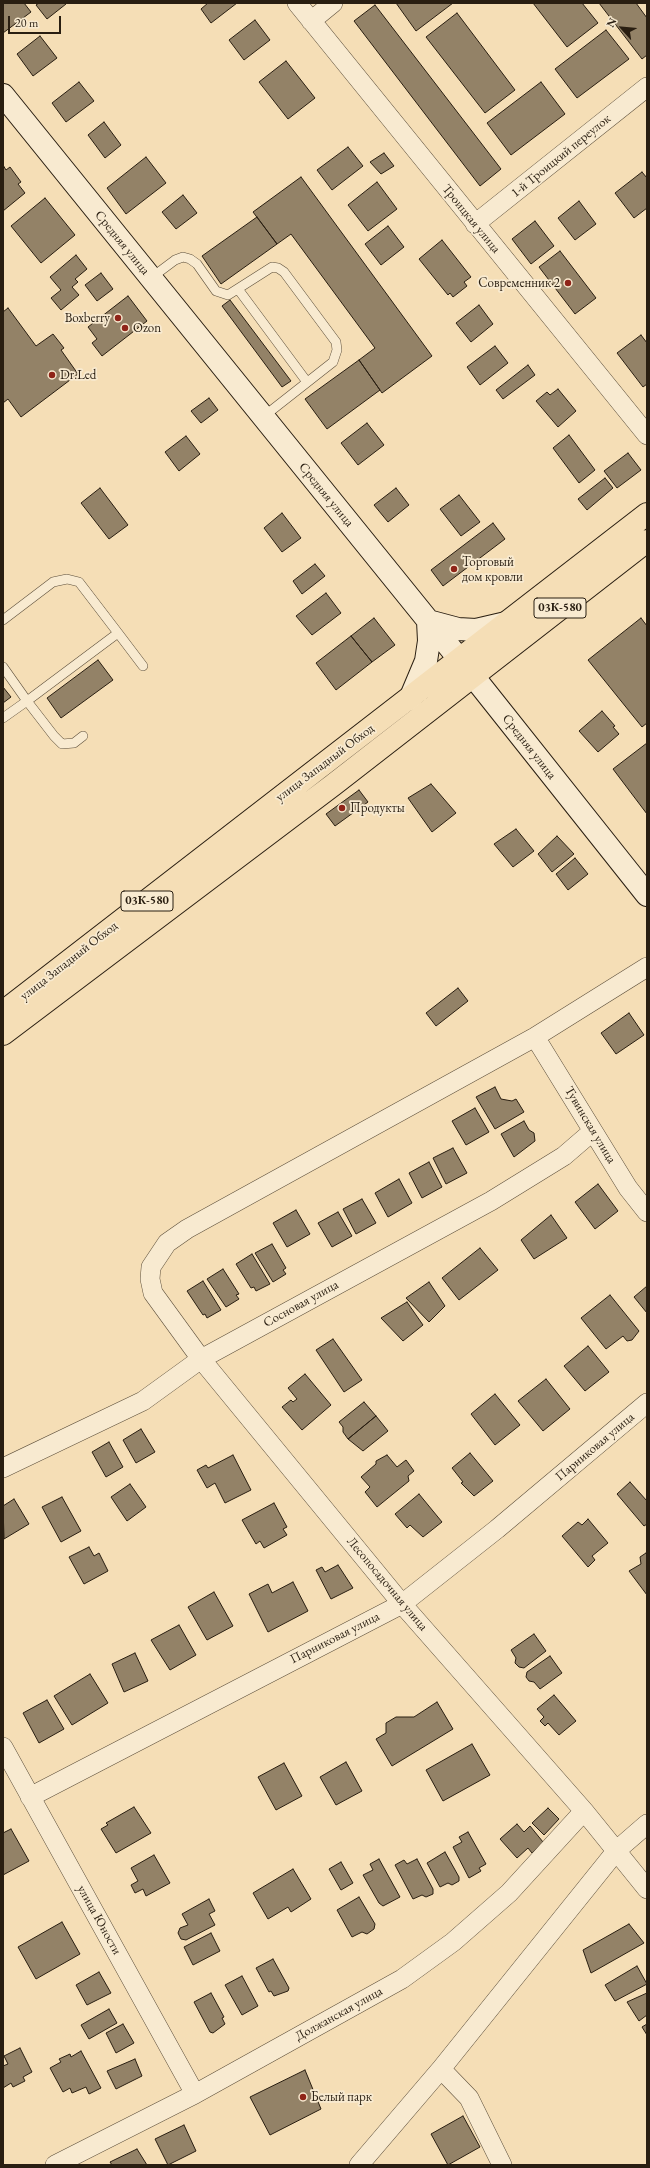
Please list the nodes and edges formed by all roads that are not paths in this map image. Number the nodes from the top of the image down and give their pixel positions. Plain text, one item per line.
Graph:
1 (297, 3) edge
2 (333, 3) edge
3 (311, 21) junction
4 (647, 87) edge
5 (3, 95) edge
6 (475, 224) junction
7 (151, 278) junction
8 (238, 289) junction
9 (307, 382) junction
10 (263, 417) junction
11 (647, 435) edge
12 (647, 514) edge
13 (647, 541) edge
14 (3, 620) edge
15 (428, 621) junction
16 (506, 623) junction
17 (118, 633) junction
18 (143, 666) dead end
19 (3, 667) edge
20 (467, 668) junction
21 (410, 699) junction
22 (27, 701) junction
23 (3, 718) edge
24 (83, 736) dead end
25 (647, 895) edge
26 (647, 967) edge
27 (3, 1012) edge
28 (3, 1034) edge
29 (535, 1037) junction
30 (593, 1130) junction
31 (647, 1212) edge
32 (201, 1359) junction
33 (647, 1403) edge
34 (3, 1468) edge
35 (402, 1604) junction
36 (3, 1747) edge
37 (30, 1797) junction
38 (584, 1811) junction
39 (647, 1824) edge
40 (617, 1850) junction
41 (647, 1889) edge
42 (440, 2069) junction
43 (195, 2094) junction
44 (55, 2165) edge
45 (359, 2165) edge
46 (502, 2165) edge

1 - 3 street, Троицкая улица
2 - 3 street
3 - 6 street, Троицкая улица
4 - 6 street, 1-й Троицкий переулок
5 - 7 street, Средняя улица
6 - 11 street, Троицкая улица
7 - 8 lane
7 - 10 street, Средняя улица
8 - 9 lane
8 - 9 lane
9 - 10 lane
10 - 15 street, Средняя улица
12 - 16 highway, улица Западный Обход / 03К-580
13 - 20 highway, улица Западный Обход / 03К-580
14 - 17 lane
15 - 16 street
15 - 20 street, Средняя улица
15 - 21 street
16 - 20 highway, улица Западный Обход / 03К-580
17 - 18 lane
17 - 22 lane
19 - 22 lane
20 - 21 highway, улица Западный Обход / 03К-580
20 - 25 street, Средняя улица
20 - 28 highway, улица Западный Обход / 03К-580
21 - 27 highway, улица Западный Обход / 03К-580
22 - 23 lane
22 - 24 lane
26 - 29 street
29 - 30 street, Тувинская улица
29 - 32 street, Лесопосадочная улица
30 - 31 street, Тувинская улица
30 - 32 street, Сосновая улица
32 - 34 street, Сосновая улица
32 - 35 street, Лесопосадочная улица
33 - 35 street, Парниковая улица
35 - 37 street, Парниковая улица
35 - 38 street, Лесопосадочная улица
36 - 37 street, улица Юности
37 - 43 street, улица Юности
38 - 40 street, Лесопосадочная улица
38 - 43 street, Должанская улица
39 - 40 street
40 - 41 street, Лесопосадочная улица
40 - 42 street
42 - 45 street
42 - 46 street
43 - 44 street, Должанская улица

